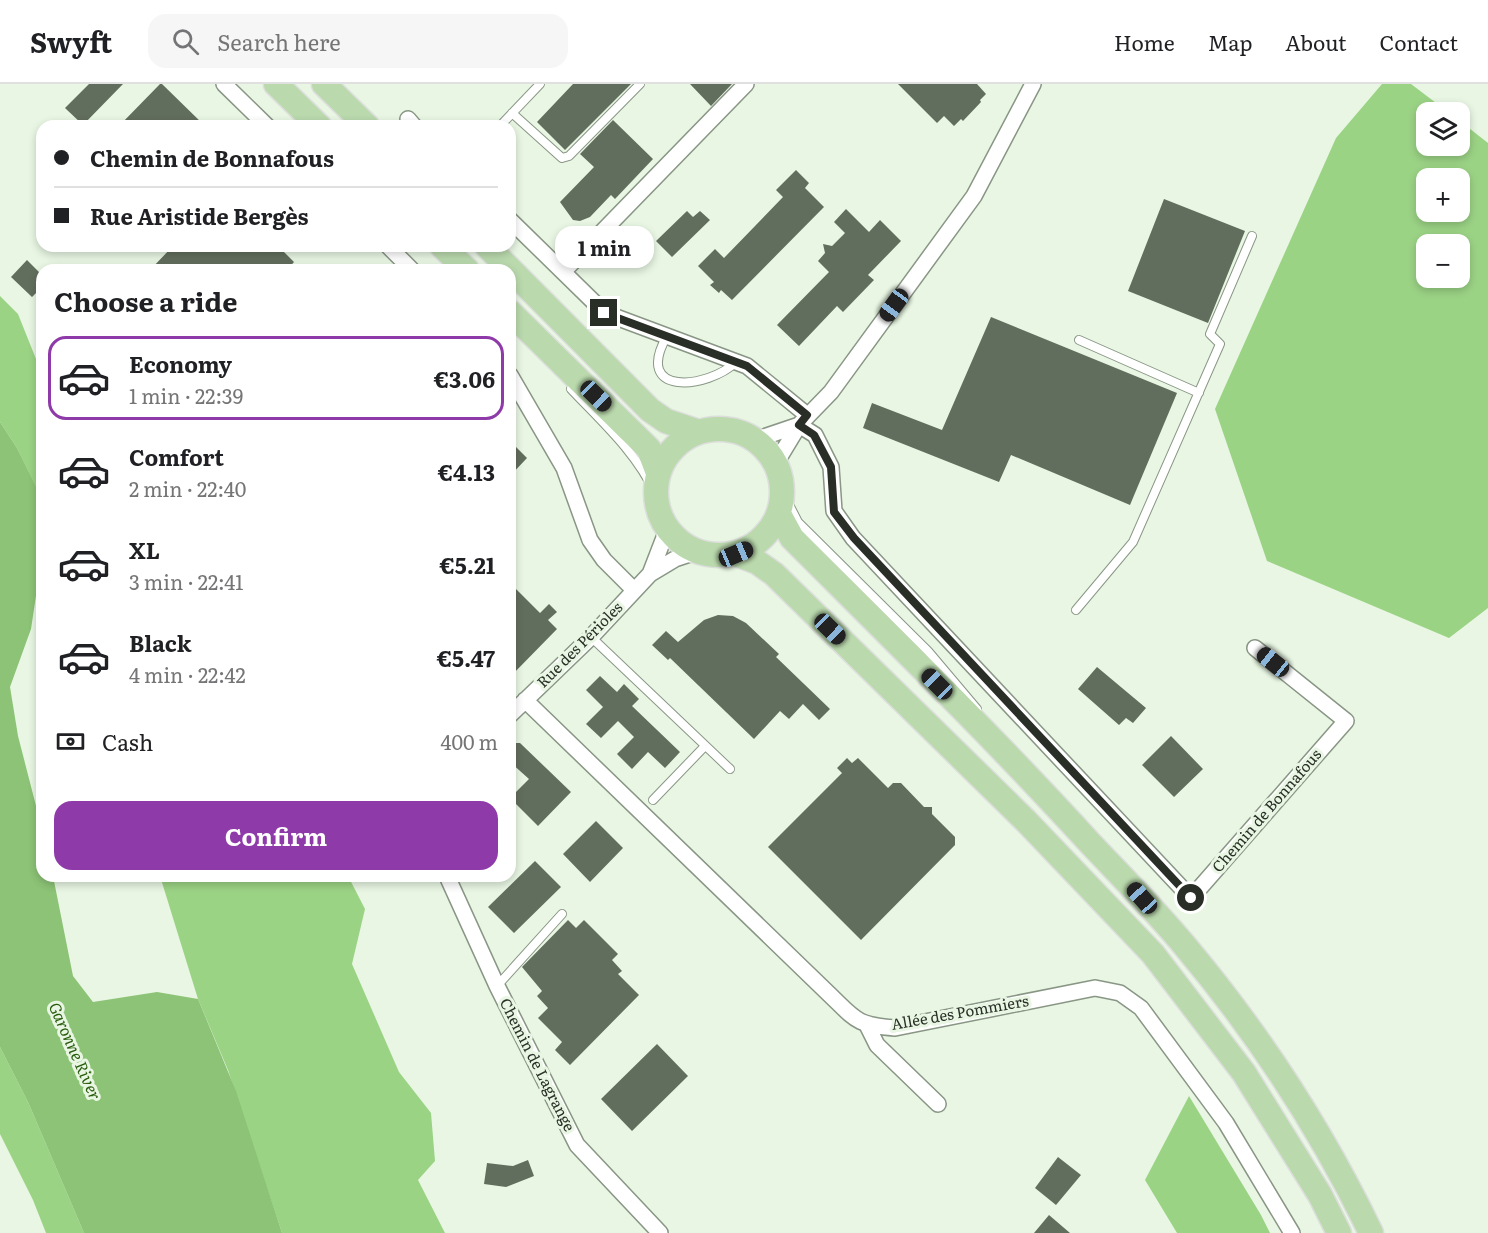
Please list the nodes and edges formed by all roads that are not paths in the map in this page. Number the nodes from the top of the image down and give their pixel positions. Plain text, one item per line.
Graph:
1 (224, 84) edge
2 (276, 84) edge
3 (324, 84) edge
4 (540, 84) edge
5 (640, 84) edge
6 (746, 84) edge
7 (1033, 84) edge
8 (512, 112) junction
9 (261, 120) edge
10 (313, 120) edge
11 (361, 120) edge
12 (505, 120) edge
13 (516, 226) edge
14 (1252, 236) dead end
15 (394, 252) edge
16 (448, 252) edge
17 (493, 252) edge
18 (406, 264) edge
19 (460, 264) edge
20 (505, 264) edge
21 (563, 272) junction
22 (516, 275) edge
23 (516, 319) edge
24 (667, 336) junction
25 (1079, 340) dead end
26 (736, 362) junction
27 (563, 380) dead end
28 (516, 385) edge
29 (1198, 393) junction
30 (803, 420) junction
31 (699, 432) junction
32 (755, 440) junction
33 (776, 464) junction
34 (657, 483) junction
35 (781, 502) junction
36 (668, 530) junction
37 (696, 552) junction
38 (736, 554) junction
39 (650, 574) junction
40 (634, 590) junction
41 (1076, 610) dead end
42 (591, 637) junction
43 (1255, 648) dead end
44 (525, 700) junction
45 (516, 709) edge
46 (705, 746) junction
47 (730, 769) dead end
48 (653, 800) dead end
49 (450, 882) edge
50 (562, 914) dead end
51 (497, 986) junction
52 (867, 1025) junction
53 (938, 1104) dead end
54 (660, 1233) edge
55 (1293, 1233) edge
56 (1339, 1233) edge
57 (1371, 1233) edge

1 - 9 street
2 - 10 main road
3 - 11 main road
4 - 8 lane
5 - 8 lane
6 - 21 street
7 - 30 street
8 - 12 lane
13 - 21 street
14 - 29 lane
15 - 18 street
16 - 19 main road
17 - 20 main road
21 - 24 street
22 - 31 main road
23 - 34 main road
24 - 26 street
24 - 26 lane
25 - 29 lane
26 - 30 street
27 - 34 lane
28 - 40 street
29 - 41 lane
30 - 32 street
30 - 33 street
30 - 43 street, Chemin de Bonnafous
31 - 32 main road
31 - 34 main road
32 - 33 main road
33 - 35 main road
34 - 36 main road
35 - 38 main road
35 - 57 main road
36 - 37 main road
36 - 39 street, Rue des Périoles
37 - 38 main road
37 - 39 street, Rue des Périoles
38 - 56 main road
39 - 40 street, Rue des Périoles
40 - 42 street, Rue des Périoles
42 - 44 street, Rue des Périoles
42 - 46 lane
44 - 45 street, Rue des Périoles
44 - 52 street
46 - 47 lane
46 - 48 lane
49 - 51 street, Chemin de Lagrange
50 - 51 lane
51 - 54 street, Chemin de Lagrange
52 - 53 street
52 - 55 street, Allée des Pommiers

